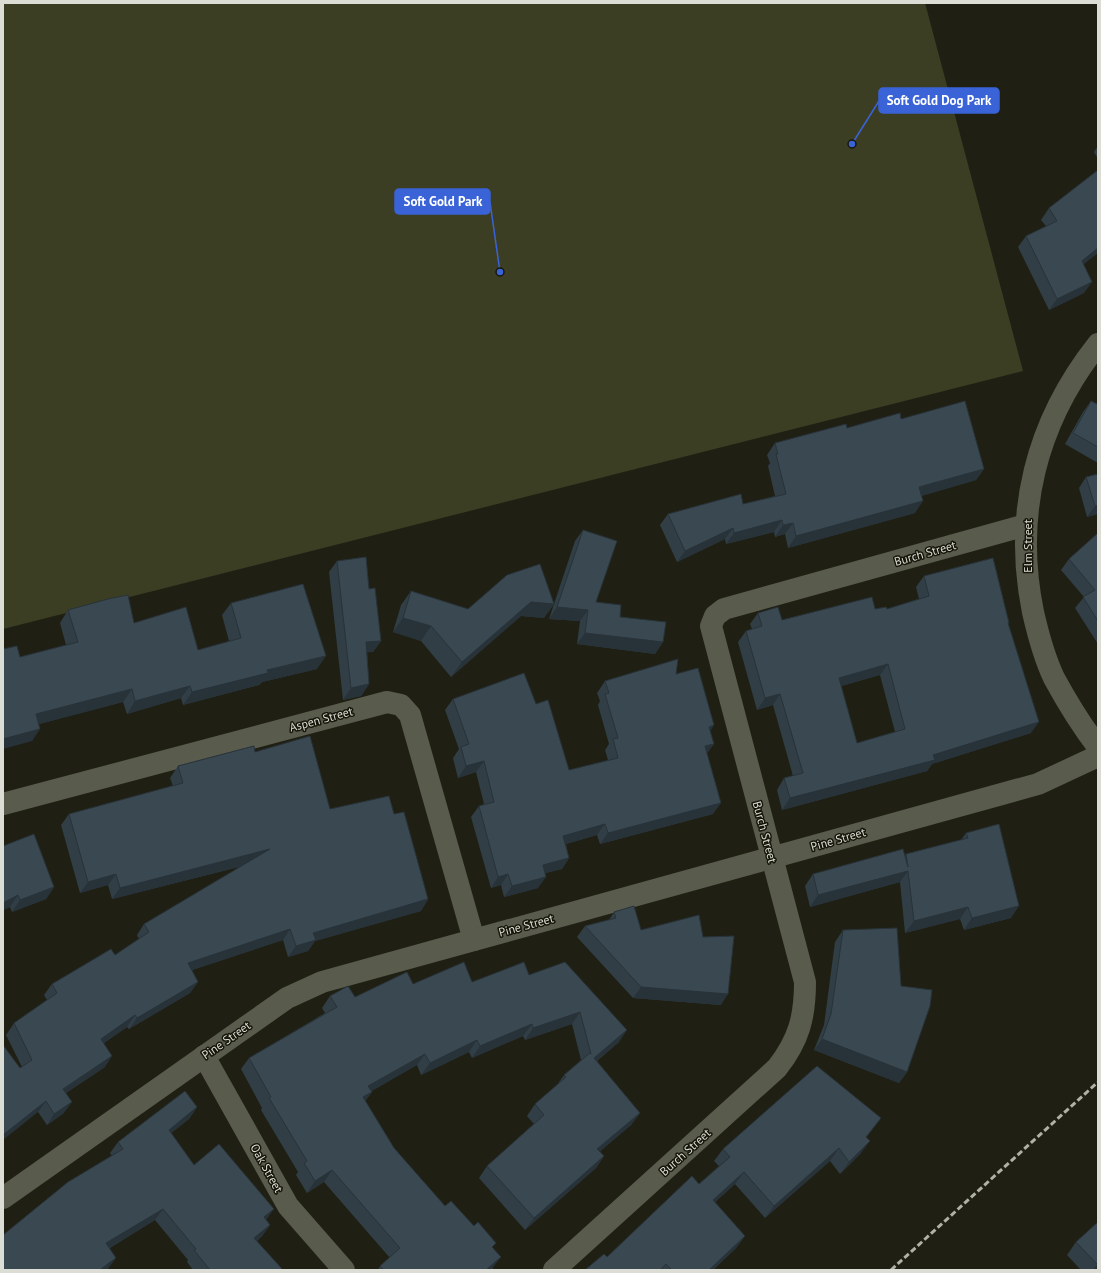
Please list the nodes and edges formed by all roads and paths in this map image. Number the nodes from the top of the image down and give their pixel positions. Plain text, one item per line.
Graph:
1 (1098, 344) edge
2 (1026, 525) junction
3 (1098, 747) edge
4 (1098, 756) edge
5 (3, 804) edge
6 (772, 858) junction
7 (474, 940) junction
8 (204, 1056) junction
9 (3, 1198) edge
10 (344, 1270) edge
11 (554, 1270) edge

1 - 2 street, Elm Street
2 - 3 street, Elm Street
2 - 6 street, Burch Street
4 - 6 street, Pine Street
5 - 7 street, Aspen Street
6 - 7 street, Pine Street
6 - 11 street, Burch Street
7 - 8 street, Pine Street
8 - 9 street, Pine Street
8 - 10 street, Oak Street

